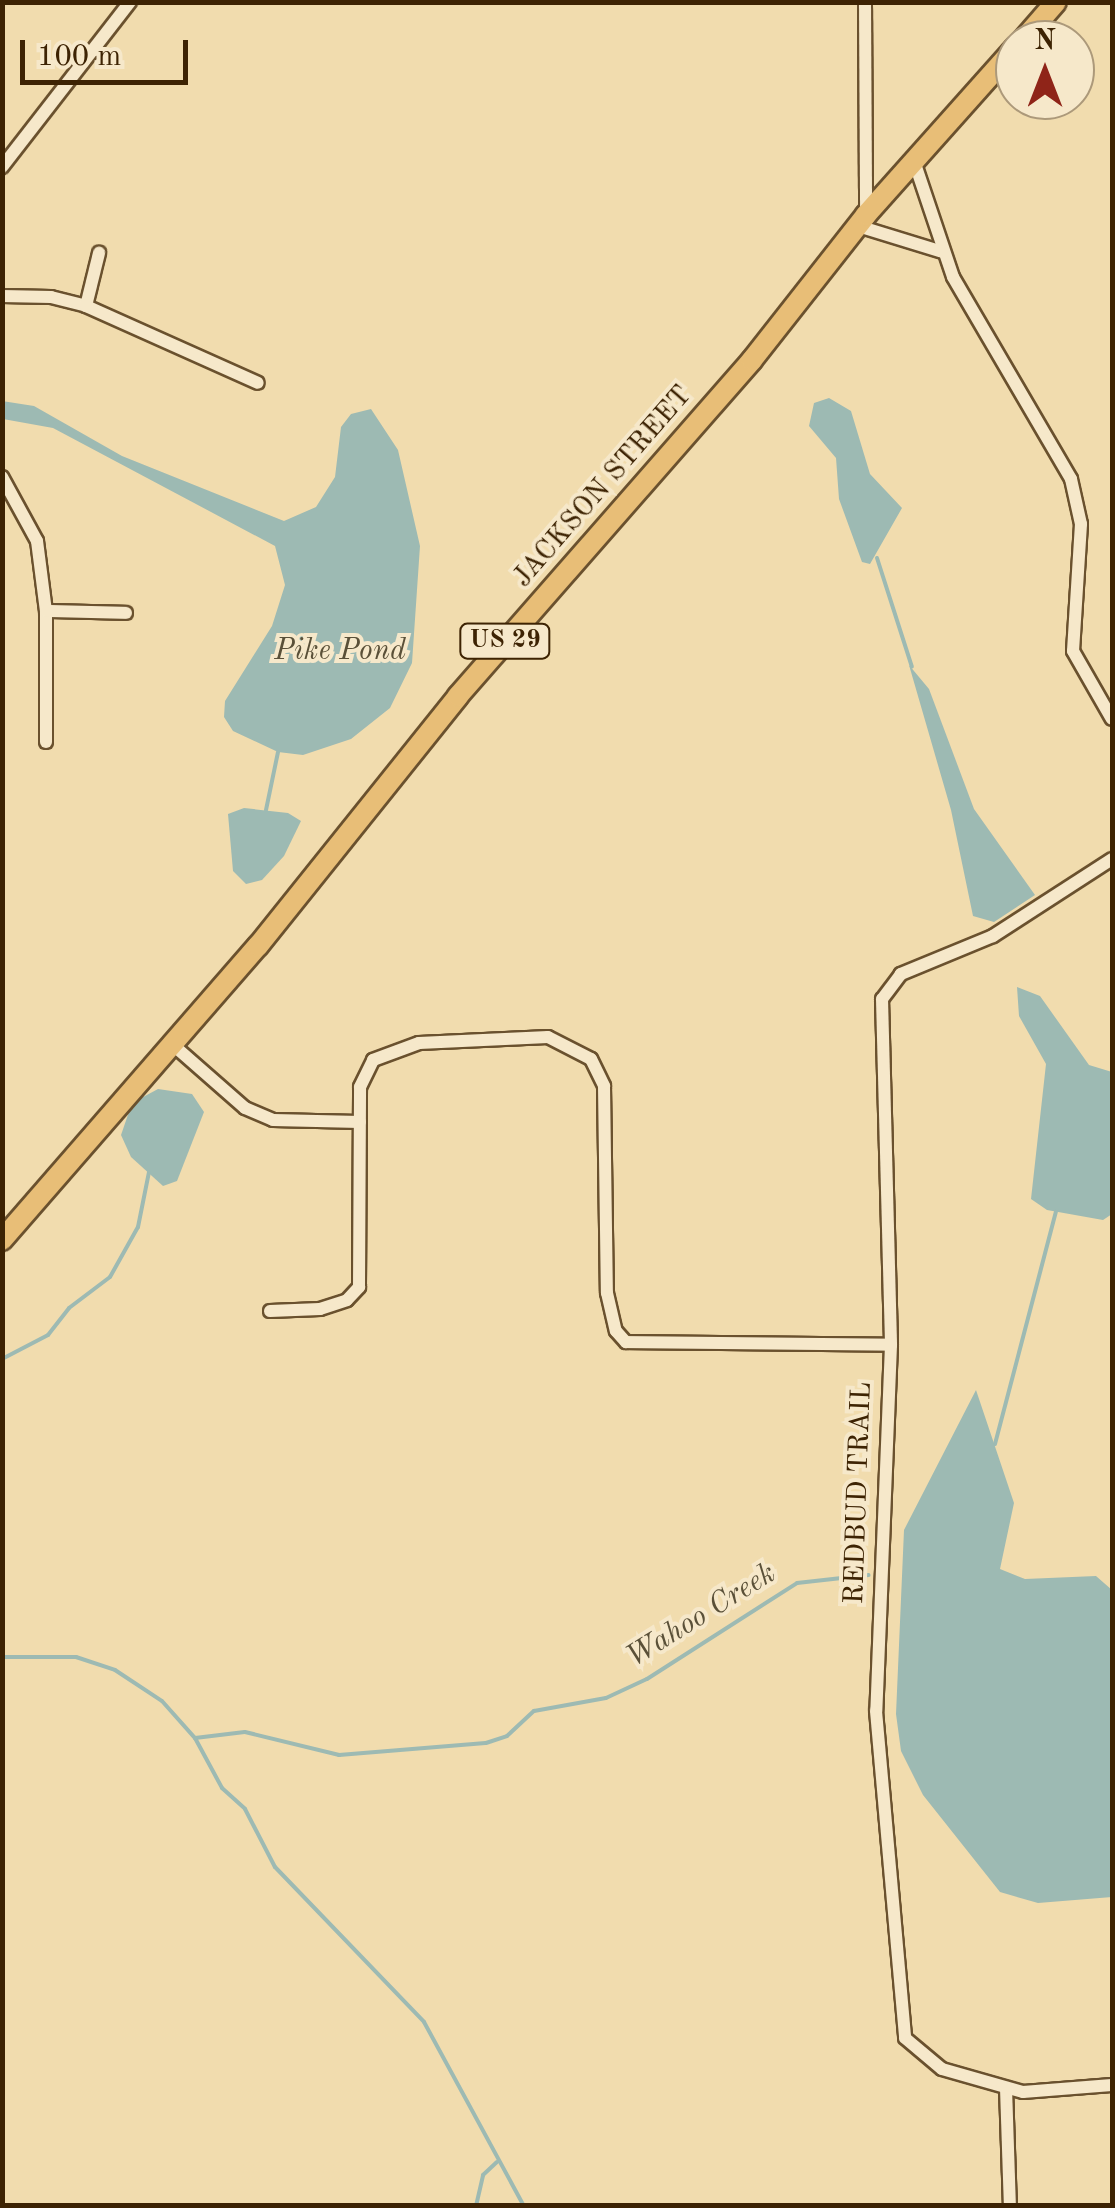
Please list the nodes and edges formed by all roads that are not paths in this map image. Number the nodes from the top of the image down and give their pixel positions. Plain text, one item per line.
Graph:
1 (130, 2) edge
2 (865, 2) edge
3 (995, 70) edge
4 (914, 161) junction
5 (2, 168) edge
6 (862, 221) junction
7 (940, 251) junction
8 (99, 253) dead end
9 (2, 296) edge
10 (86, 306) junction
11 (258, 383) dead end
12 (2, 477) edge
13 (46, 610) junction
14 (126, 613) dead end
15 (1112, 719) edge
16 (46, 742) dead end
17 (1112, 858) edge
18 (172, 1044) junction
19 (360, 1122) junction
20 (2, 1240) edge
21 (270, 1311) dead end
22 (891, 1345) junction
23 (1112, 2085) edge
24 (1006, 2088) junction
25 (1010, 2206) edge

1 - 5 street
2 - 6 street
3 - 4 main road, JACKSON STREET / US 29
4 - 6 main road, JACKSON STREET / US 29
4 - 7 street
6 - 7 street
6 - 18 main road, JACKSON STREET / US 29
7 - 15 street
8 - 10 street
9 - 10 street
10 - 11 street
12 - 13 street
13 - 14 street
13 - 16 street
17 - 22 street, REDBUD TRAIL
18 - 19 street
18 - 20 main road, JACKSON STREET / US 29
19 - 21 street
19 - 22 street
22 - 24 street, REDBUD TRAIL
23 - 24 street, REDBUD TRAIL
24 - 25 street

